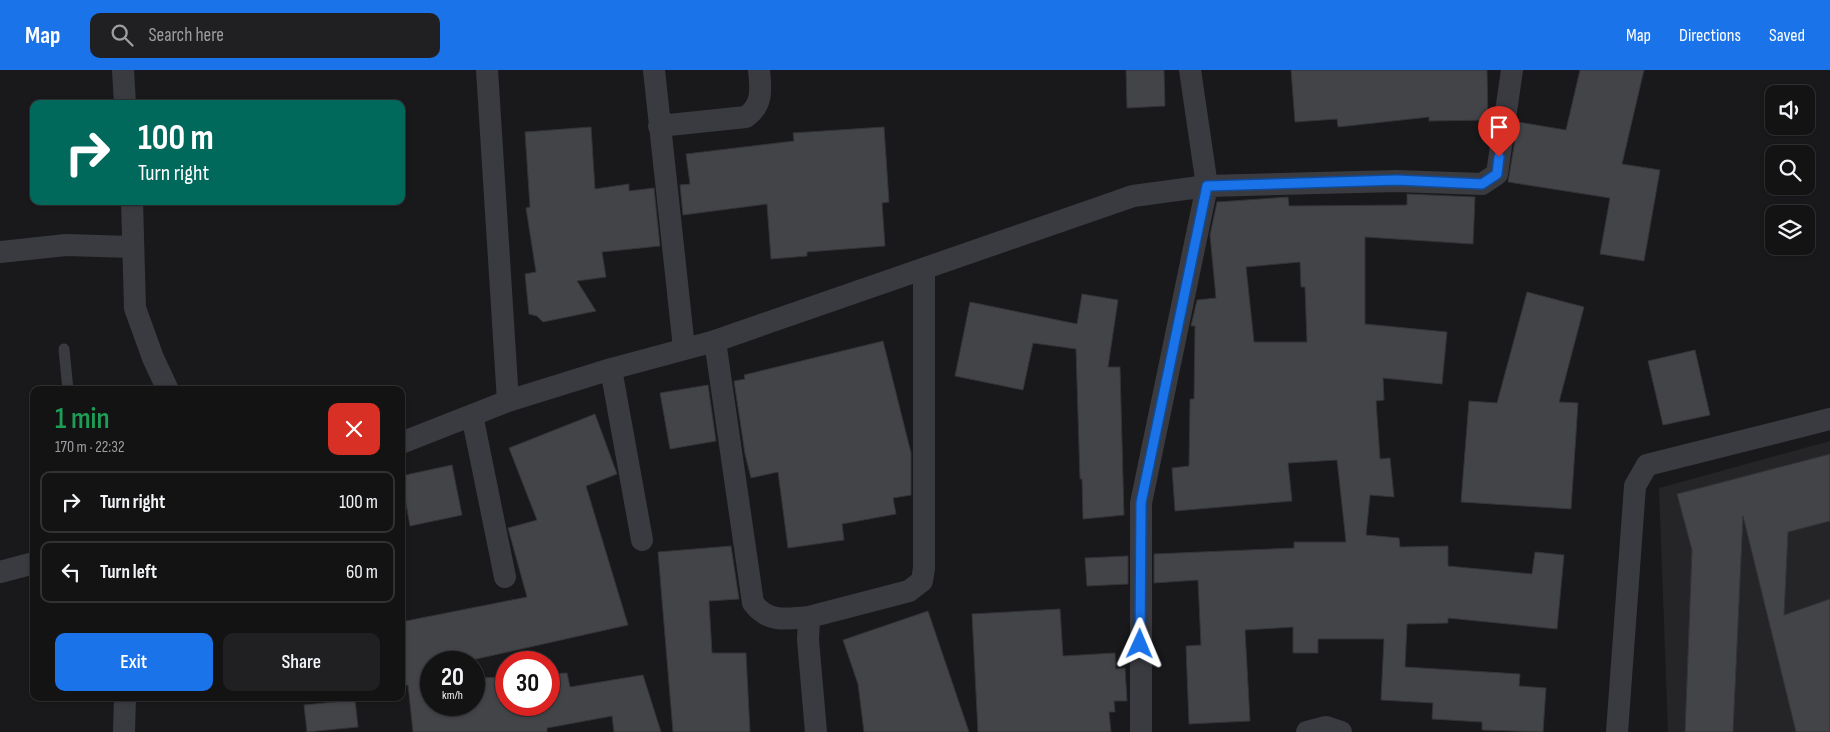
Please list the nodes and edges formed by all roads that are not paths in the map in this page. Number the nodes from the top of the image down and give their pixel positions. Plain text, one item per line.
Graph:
1 (123, 70) edge
2 (487, 70) edge
3 (654, 70) edge
4 (759, 70) edge
5 (1190, 70) edge
6 (1512, 70) edge
7 (126, 100) edge
8 (659, 126) junction
9 (1207, 186) junction
10 (132, 205) edge
11 (132, 246) junction
12 (0, 252) edge
13 (924, 270) junction
14 (715, 341) junction
15 (684, 348) junction
16 (64, 349) dead end
17 (611, 369) junction
18 (68, 386) edge
19 (166, 386) edge
20 (508, 401) junction
21 (472, 415) junction
22 (1830, 419) edge
23 (405, 441) edge
24 (642, 540) dead end
25 (30, 565) edge
26 (0, 572) edge
27 (505, 577) dead end
28 (809, 617) junction
29 (124, 701) edge
30 (124, 732) edge
31 (816, 732) edge
32 (1140, 732) edge
33 (1307, 732) edge
34 (1341, 732) edge
35 (1617, 732) edge

1 - 7 street
2 - 20 street
3 - 8 street
4 - 8 street
5 - 9 street
6 - 9 street
8 - 15 street
9 - 13 street
9 - 32 street
10 - 11 street
11 - 12 street
11 - 19 street
13 - 14 street
13 - 28 street
14 - 15 street
14 - 28 street
15 - 17 street
16 - 18 lane
17 - 20 street
17 - 24 street
20 - 21 street
21 - 23 street
21 - 27 street
22 - 35 street
25 - 26 street
28 - 31 street
29 - 30 street
33 - 34 street

